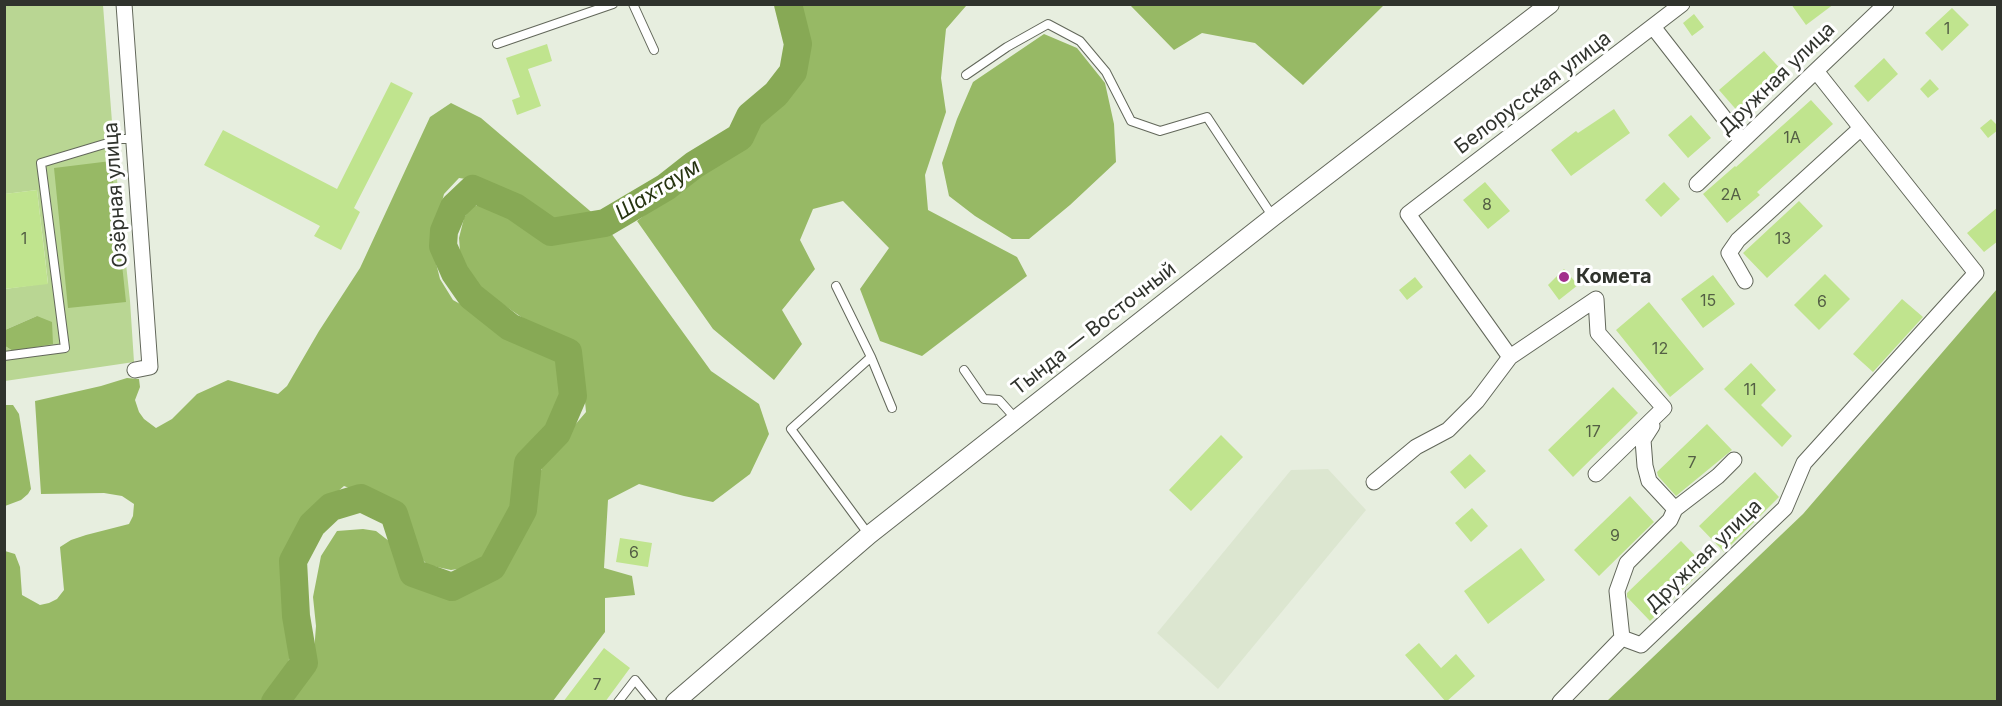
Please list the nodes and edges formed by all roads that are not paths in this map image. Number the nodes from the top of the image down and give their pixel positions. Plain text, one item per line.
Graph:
1 (123, 4) edge
2 (613, 4) edge
3 (633, 4) edge
4 (1550, 4) edge
5 (1682, 4) edge
6 (1886, 4) edge
7 (1654, 28) junction
8 (498, 44) dead end
9 (654, 50) dead end
10 (1816, 71) junction
11 (966, 75) dead end
12 (1861, 128) junction
13 (133, 139) junction
14 (1743, 141) junction
15 (1697, 184) dead end
16 (1273, 217) junction
17 (1745, 281) dead end
18 (836, 286) dead end
19 (4, 356) edge
20 (871, 357) junction
21 (1510, 357) junction
22 (135, 370) dead end
23 (964, 370) dead end
24 (892, 408) dead end
25 (1664, 408) junction
26 (1016, 419) junction
27 (1734, 460) dead end
28 (1596, 474) dead end
29 (1374, 482) dead end
30 (1675, 509) junction
31 (869, 535) junction
32 (1622, 638) junction
33 (618, 702) edge
34 (653, 702) edge
35 (675, 702) edge
36 (1560, 702) edge

1 - 13 street, Озёрная улица
2 - 8 lane
3 - 9 lane
4 - 16 street, Тында — Восточный
5 - 7 street, Белорусская улица
6 - 10 street, Дружная улица
7 - 14 street
7 - 21 street, Белорусская улица
10 - 12 street
10 - 14 street, Дружная улица
11 - 16 lane
12 - 17 street
12 - 32 street, Дружная улица
13 - 19 lane
13 - 22 street, Озёрная улица
14 - 15 street, Дружная улица
16 - 26 street, Тында — Восточный
18 - 20 lane
20 - 24 lane
20 - 31 lane
21 - 25 street
21 - 29 street
23 - 26 lane
25 - 28 street
25 - 30 street
26 - 31 street, Тында — Восточный
27 - 30 street
30 - 32 street
31 - 35 street, Тында — Восточный
32 - 36 street
33 - 34 lane

